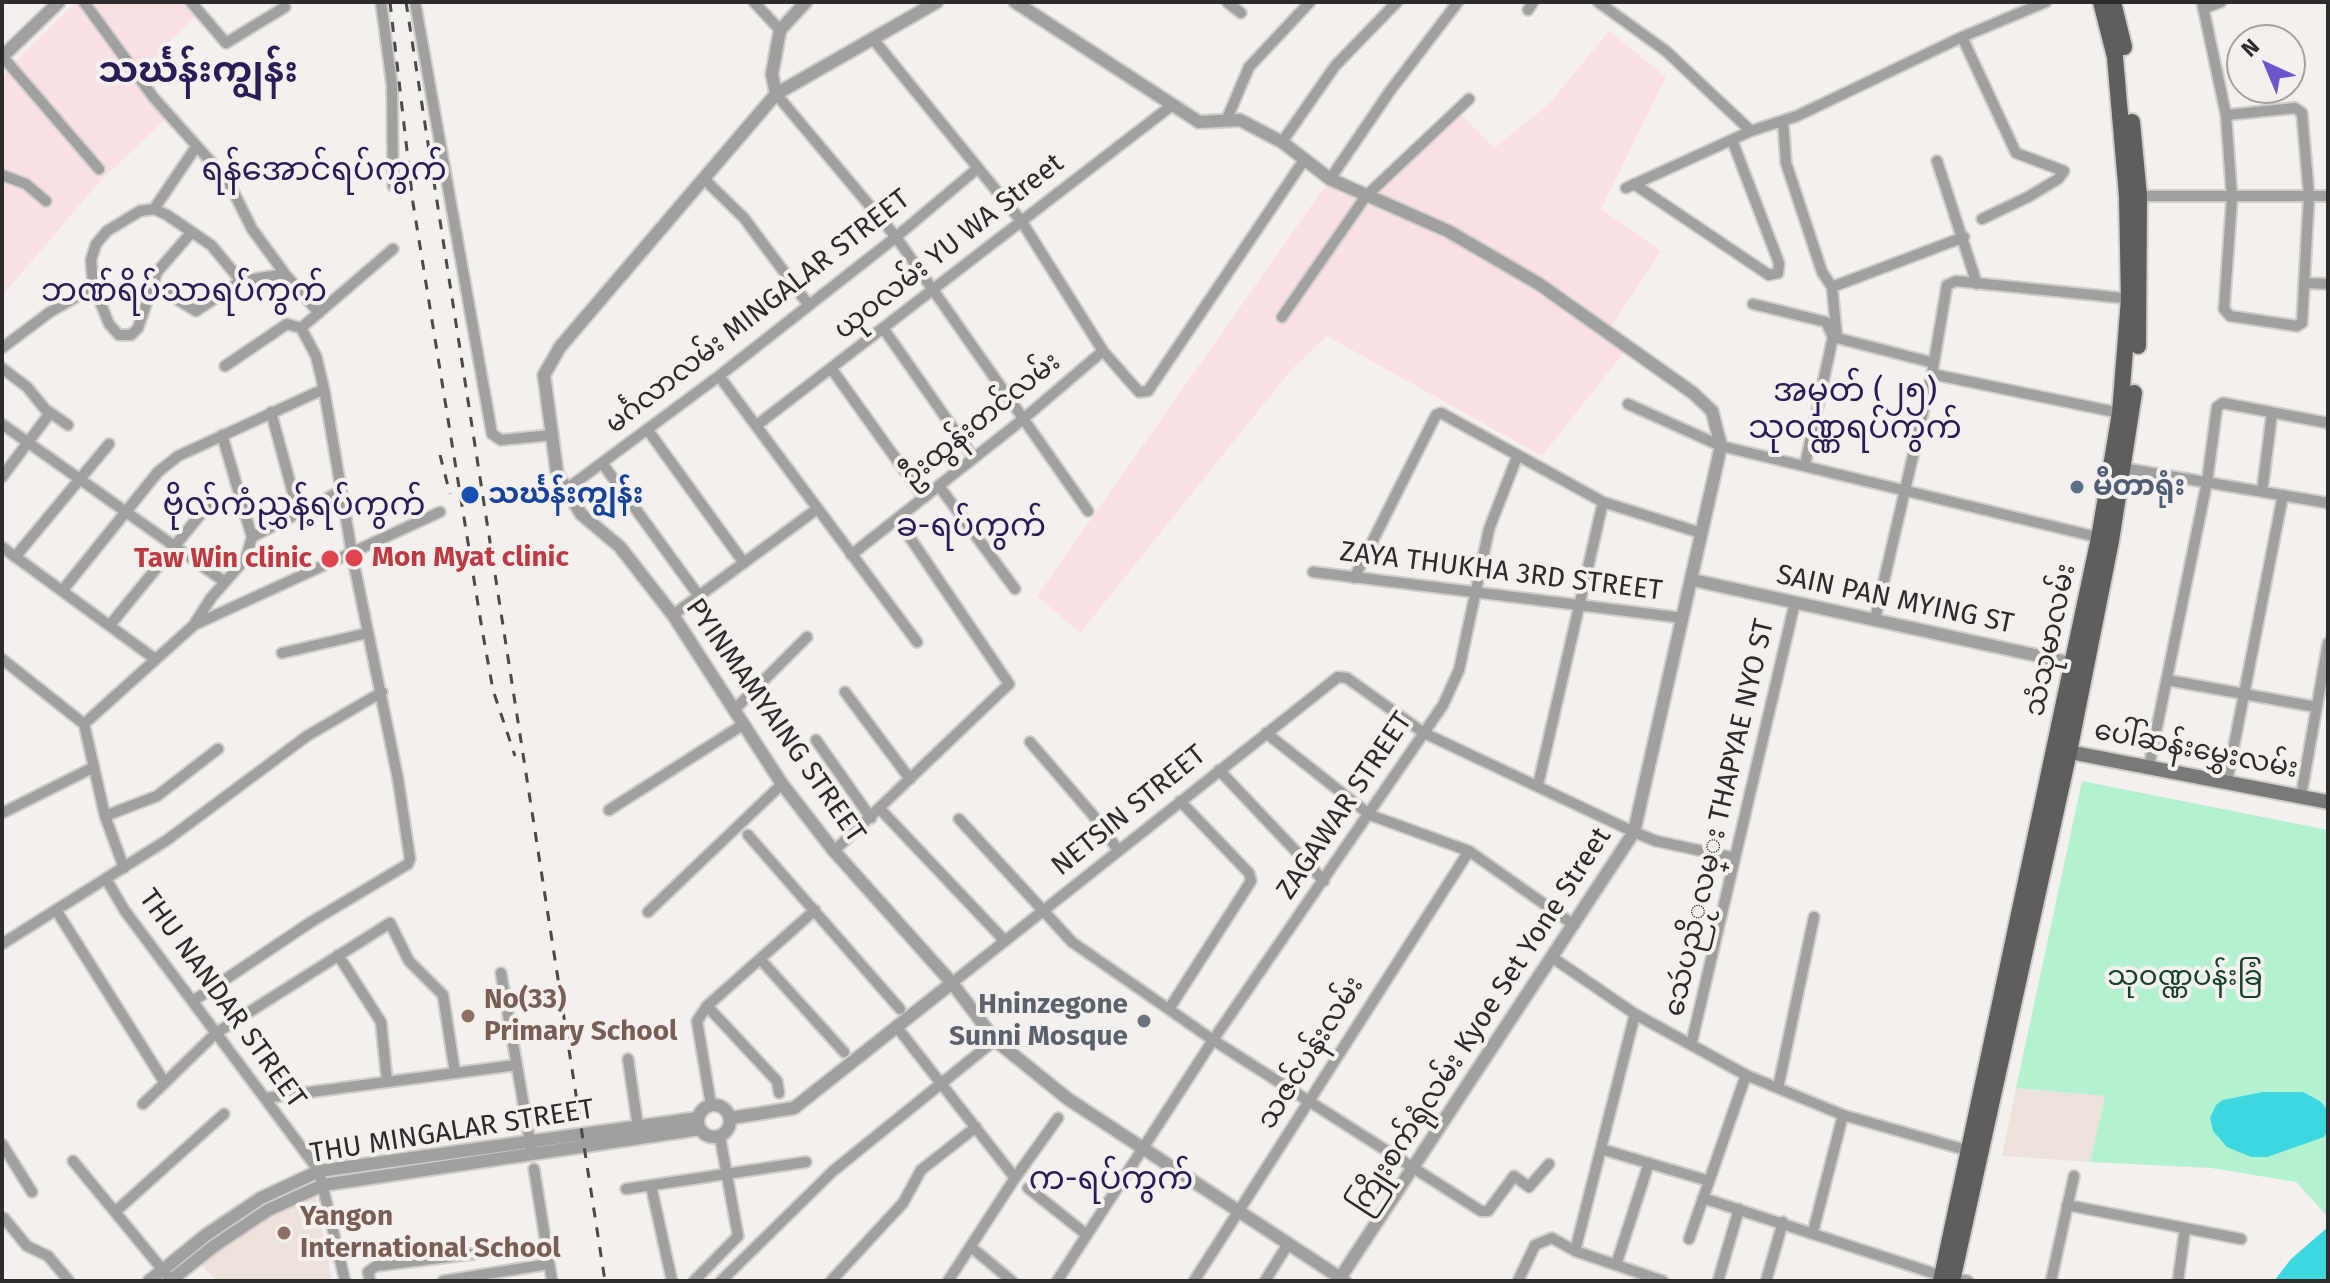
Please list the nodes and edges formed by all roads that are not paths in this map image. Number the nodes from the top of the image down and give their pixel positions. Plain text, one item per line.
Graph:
1 (59, 2) edge
2 (84, 2) edge
3 (191, 2) edge
4 (381, 2) edge
5 (415, 2) edge
6 (754, 2) edge
7 (806, 2) edge
8 (937, 2) edge
9 (1015, 2) edge
10 (1227, 2) edge
11 (1310, 2) edge
12 (1397, 2) edge
13 (1458, 2) edge
14 (1598, 2) edge
15 (2046, 2) edge
16 (2101, 2) edge
17 (2113, 2) edge
18 (2221, 2) edge
19 (2204, 5) edge
20 (285, 7) dead end
21 (1241, 13) dead end
22 (780, 30) junction
23 (1962, 37) junction
24 (873, 39) junction
25 (2, 57) edge
26 (776, 94) junction
27 (1469, 99) dead end
28 (1171, 106) junction
29 (2226, 115) junction
30 (1226, 121) junction
31 (1783, 121) junction
32 (1751, 131) junction
33 (1732, 140) junction
34 (1282, 142) junction
35 (196, 147) junction
36 (1304, 160) junction
37 (1937, 161) dead end
38 (978, 168) junction
39 (99, 169) dead end
40 (2, 175) edge
41 (704, 179) junction
42 (1330, 179) junction
43 (393, 186) dead end
44 (1366, 196) junction
45 (2133, 196) junction
46 (2309, 196) junction
47 (2328, 196) edge
48 (2232, 198) junction
49 (46, 201) dead end
50 (154, 209) junction
51 (1982, 219) dead end
52 (1022, 222) junction
53 (190, 234) junction
54 (896, 237) junction
55 (1964, 237) junction
56 (393, 249) dead end
57 (285, 274) junction
58 (241, 281) junction
59 (2305, 283) junction
60 (1977, 284) junction
61 (2328, 284) edge
62 (94, 287) junction
63 (1832, 287) junction
64 (150, 289) junction
65 (933, 290) junction
66 (2134, 299) junction
67 (808, 304) junction
68 (1753, 304) dead end
69 (319, 313) junction
70 (1282, 317) dead end
71 (301, 328) junction
72 (883, 328) junction
73 (1835, 337) junction
74 (2, 348) edge
75 (1103, 351) junction
76 (225, 366) dead end
77 (2, 368) edge
78 (831, 368) junction
79 (1933, 368) junction
80 (719, 376) junction
81 (324, 389) junction
82 (1628, 404) dead end
83 (271, 412) junction
84 (50, 413) junction
85 (2272, 413) junction
86 (2126, 414) junction
87 (1022, 420) junction
88 (2328, 423) edge
89 (2, 424) edge
90 (68, 425) dead end
91 (757, 425) junction
92 (647, 429) junction
93 (222, 435) junction
94 (552, 435) junction
95 (109, 444) dead end
96 (29, 445) junction
97 (1721, 446) junction
98 (1517, 457) junction
99 (974, 458) junction
100 (602, 463) junction
101 (1805, 465) junction
102 (2118, 467) junction
103 (2, 477) edge
104 (79, 481) junction
105 (2207, 482) junction
106 (939, 486) junction
107 (1905, 490) junction
108 (341, 491) junction
109 (564, 491) junction
110 (2262, 492) junction
111 (2283, 495) junction
112 (924, 498) junction
113 (1603, 502) junction
114 (2328, 503) edge
115 (209, 504) dead end
116 (128, 509) junction
117 (817, 509) junction
118 (1088, 511) dead end
119 (298, 512) junction
120 (440, 512) dead end
121 (898, 520) junction
122 (1701, 533) junction
123 (252, 537) junction
124 (2105, 539) junction
125 (176, 544) junction
126 (2, 547) edge
127 (352, 554) junction
128 (851, 555) junction
129 (15, 557) junction
130 (744, 563) junction
131 (1313, 572) dead end
132 (1354, 578) junction
133 (1693, 580) junction
134 (225, 582) junction
135 (1015, 589) dead end
136 (62, 591) junction
137 (1477, 594) junction
138 (699, 596) junction
139 (1795, 602) junction
140 (1580, 606) junction
141 (673, 615) junction
142 (1683, 618) junction
143 (1875, 619) junction
144 (110, 625) junction
145 (194, 625) junction
146 (368, 633) junction
147 (807, 637) dead end
148 (917, 642) dead end
149 (2328, 643) edge
150 (282, 653) dead end
151 (2, 659) edge
152 (155, 659) junction
153 (2080, 665) junction
154 (2167, 680) junction
155 (382, 692) junction
156 (845, 692) dead end
157 (2244, 693) junction
158 (2316, 707) junction
159 (735, 709) junction
160 (84, 724) junction
161 (744, 724) junction
162 (1266, 733) junction
163 (1424, 733) junction
164 (816, 740) dead end
165 (1030, 742) dead end
166 (218, 749) dead end
167 (2062, 751) junction
168 (2149, 766) junction
169 (94, 767) junction
170 (1219, 770) junction
171 (910, 779) junction
172 (2227, 781) junction
173 (782, 784) junction
174 (1538, 785) junction
175 (2301, 796) junction
176 (1180, 801) junction
177 (2328, 802) edge
178 (880, 809) junction
179 (609, 810) dead end
180 (2, 813) edge
181 (1370, 815) junction
182 (105, 816) junction
183 (871, 818) junction
184 (959, 819) dead end
185 (1634, 832) junction
186 (748, 835) dead end
187 (1118, 850) junction
188 (834, 851) junction
189 (1469, 851) junction
190 (1735, 858) junction
191 (124, 868) junction
192 (106, 879) junction
193 (1324, 881) junction
194 (56, 910) junction
195 (815, 910) junction
196 (1042, 911) junction
197 (648, 912) dead end
198 (1814, 917) dead end
199 (1574, 925) junction
200 (1005, 941) junction
201 (2, 944) edge
202 (338, 955) junction
203 (1553, 958) junction
204 (760, 959) junction
205 (501, 973) dead end
206 (952, 983) junction
207 (193, 1001) junction
208 (707, 1006) junction
209 (900, 1009) dead end
210 (1169, 1009) junction
211 (1635, 1014) junction
212 (896, 1026) junction
213 (216, 1033) junction
214 (995, 1040) junction
215 (1213, 1040) junction
216 (1691, 1045) junction
217 (844, 1052) dead end
218 (628, 1059) dead end
219 (516, 1065) junction
220 (455, 1073) junction
221 (1746, 1075) junction
222 (387, 1081) junction
223 (941, 1082) junction
224 (165, 1083) junction
225 (1778, 1088) junction
226 (779, 1093) dead end
227 (265, 1098) junction
228 (1308, 1100) junction
229 (143, 1104) dead end
230 (711, 1105) junction
231 (224, 1114) dead end
232 (1843, 1115) junction
233 (731, 1118) junction
234 (1058, 1118) dead end
235 (699, 1124) junction
236 (638, 1127) junction
237 (976, 1127) junction
238 (720, 1137) junction
239 (2, 1144) edge
240 (1601, 1149) junction
241 (1142, 1150) junction
242 (1975, 1153) junction
243 (532, 1156) junction
244 (73, 1161) dead end
245 (806, 1162) dead end
246 (1649, 1163) junction
247 (1549, 1164) dead end
248 (1414, 1168) junction
249 (319, 1171) junction
250 (726, 1175) junction
251 (2074, 1176) dead end
252 (1015, 1178) junction
253 (1709, 1181) junction
254 (323, 1185) junction
255 (651, 1186) junction
256 (1028, 1188) dead end
257 (626, 1189) dead end
258 (32, 1192) dead end
259 (1703, 1198) junction
260 (2067, 1205) junction
261 (1739, 1209) junction
262 (116, 1211) junction
263 (1240, 1212) junction
264 (247, 1216) junction
265 (4, 1218) dead end
266 (1783, 1222) junction
267 (2185, 1229) junction
268 (1813, 1232) junction
269 (1087, 1235) junction
270 (1689, 1239) dead end
271 (2241, 1239) dead end
272 (1288, 1244) junction
273 (971, 1247) junction
274 (504, 1250) dead end
275 (1575, 1251) junction
276 (549, 1264) junction
277 (1616, 1265) junction
278 (168, 1277) edge
279 (467, 1279) edge
280 (1951, 1279) edge
281 (1341, 1280) edge
282 (69, 1281) edge
283 (149, 1281) edge
284 (345, 1281) edge
285 (370, 1281) edge
286 (443, 1281) edge
287 (552, 1281) edge
288 (672, 1281) edge
289 (694, 1281) edge
290 (721, 1281) edge
291 (831, 1281) edge
292 (948, 1281) edge
293 (1012, 1281) edge
294 (1057, 1281) edge
295 (1194, 1281) edge
296 (1265, 1281) edge
297 (1518, 1281) edge
298 (1663, 1281) edge
299 (1718, 1281) edge
300 (1766, 1281) edge
301 (2051, 1281) edge
302 (2178, 1281) edge

1 - 25 street
2 - 35 street
3 - 20 street
4 - 43 street
5 - 94 street
6 - 22 street
7 - 22 street
8 - 24 street
9 - 28 street
10 - 21 street
11 - 30 street
12 - 34 street
13 - 42 street
14 - 32 street
15 - 23 street
16 - 45 main road, သံသုမာလမ်း
17 - 45 main road, သံသုမာလမ်း
18 - 19 street
19 - 29 street
22 - 26 street
23 - 31 street
23 - 51 street
24 - 26 street
24 - 38 street
25 - 39 street
26 - 41 street
26 - 54 street
27 - 44 street
28 - 30 street
28 - 52 street, ယုဝလမ်း YU WA Street
29 - 46 street
29 - 48 street
30 - 34 street
31 - 32 street
31 - 63 street
32 - 33 street
33 - 33 street
34 - 36 street
35 - 50 street
35 - 57 street
36 - 42 street
36 - 75 street
37 - 55 street
38 - 52 street
38 - 54 street, မင်္ဂလာလမ်း MINGALAR STREET
40 - 49 street
41 - 67 street
41 - 94 street, PYINMAMYAING STREET
42 - 44 street
44 - 70 street
44 - 97 street
45 - 48 street
45 - 66 main road, သံသုမာလမ်း
46 - 47 street
46 - 48 street
46 - 59 street
48 - 59 street
50 - 53 street
50 - 62 street
52 - 65 street, ယုဝလမ်း YU WA Street
52 - 75 street
53 - 58 street
53 - 64 street
54 - 65 street
54 - 67 street, မင်္ဂလာလမ်း MINGALAR STREET
55 - 60 street
55 - 63 street
56 - 69 street
57 - 58 street
57 - 69 street
58 - 64 street
59 - 61 street
60 - 66 street
60 - 79 street
62 - 64 street
62 - 74 street
63 - 73 street
65 - 72 street, ယုဝလမ်း YU WA Street
65 - 87 street
66 - 86 main road, သံသုမာလမ်း
67 - 80 street, မင်္ဂလာလမ်း MINGALAR STREET
68 - 73 street
69 - 71 street
71 - 76 street
71 - 81 street
72 - 78 street, ယုဝလမ်း YU WA Street
72 - 99 street
73 - 79 street
73 - 101 street
75 - 87 street, ဦးထွန်းတင်လမ်း
77 - 84 street
78 - 91 street, ယုဝလမ်း YU WA Street
78 - 112 street
79 - 86 street
79 - 107 street
80 - 91 street
80 - 92 street, မင်္ဂလာလမ်း MINGALAR STREET
81 - 83 street
81 - 108 street
82 - 97 street
83 - 93 street
83 - 119 street
84 - 90 street
84 - 96 street
85 - 88 street
85 - 105 street
85 - 110 street
86 - 102 main road, သံသုမာလမ်း
87 - 99 street, ဦးထွန်းတင်လမ်း
87 - 118 street
89 - 96 street
91 - 117 street
92 - 100 street, မင်္ဂလာလမ်း MINGALAR STREET
92 - 130 street
93 - 116 street
93 - 123 street
94 - 109 street, PYINMAMYAING STREET
95 - 104 street
96 - 103 street
96 - 104 street
97 - 101 street
97 - 122 street, ကြိုးစက်ရုံလမ်း Kyoe Set Yone Street
98 - 113 street
98 - 132 street
98 - 137 street, ZAGAWAR STREET
99 - 106 street, ဦးထွန်းတင်လမ်း
100 - 109 street, မင်္ဂလာလမ်း MINGALAR STREET
100 - 138 street
101 - 107 street
102 - 105 street
102 - 124 main road, သံသုမာလမ်း
104 - 116 street
104 - 129 street
105 - 110 street
105 - 154 street
106 - 112 street, ဦးထွန်းတင်လမ်း
106 - 135 street
107 - 124 street
107 - 143 street
108 - 119 street
108 - 127 street
109 - 141 street, PYINMAMYAING STREET
110 - 111 street
111 - 114 street
111 - 157 street
112 - 121 street, ဦးထွန်းတင်လမ်း
113 - 122 street
113 - 140 street
115 - 125 street
116 - 125 street
116 - 136 street
117 - 128 street
117 - 130 street
119 - 123 street
120 - 127 street
121 - 128 street, ဦးထွန်းတင်လမ်း
121 - 171 street
122 - 133 street, ကြိုးစက်ရုံလမ်း Kyoe Set Yone Street
123 - 134 street
124 - 153 main road, သံသုမာလမ်း
125 - 134 street
125 - 144 street
126 - 129 street
127 - 145 street
127 - 146 street
128 - 148 street
129 - 136 street
130 - 138 street
131 - 132 street, ZAYA THUKHA 3RD STREET
132 - 137 street, ZAYA THUKHA 3RD STREET
133 - 139 street, SAIN PAN MYING ST
133 - 142 street, ကြိုးစက်ရုံလမ်း Kyoe Set Yone Street
134 - 145 street
136 - 144 street
137 - 140 street, ZAYA THUKHA 3RD STREET
137 - 163 street, ZAGAWAR STREET
138 - 141 street
139 - 143 street, SAIN PAN MYING ST
139 - 190 street, သေဴပညိႂလမ္း THAPYAE NYO ST
140 - 142 street, ZAYA THUKHA 3RD STREET
140 - 174 street
141 - 159 street, PYINMAMYAING STREET
142 - 185 street, ကြိုးစက်ရုံလမ်း Kyoe Set Yone Street
143 - 153 street, SAIN PAN MYING ST
144 - 152 street
145 - 152 street
146 - 150 street
146 - 155 street
147 - 159 street
149 - 158 street
151 - 160 street
152 - 160 street
153 - 167 main road, သံသုမာလမ်း
154 - 157 street
154 - 168 street
155 - 191 street
155 - 207 street
156 - 171 street
157 - 158 street
157 - 172 street
158 - 175 street
159 - 161 street, PYINMAMYAING STREET
160 - 169 street
161 - 173 street, PYINMAMYAING STREET
161 - 179 street
162 - 163 street, NETSIN STREET
162 - 170 street, NETSIN STREET
162 - 181 street
163 - 174 street
163 - 181 street, ZAGAWAR STREET
164 - 183 street
165 - 187 street
166 - 182 street
167 - 168 main road, ပေါ်ဆန်းမွှေးလမ်း
167 - 242 main road, သံသုမာလမ်း
168 - 172 main road, ပေါ်ဆန်းမွှေးလမ်း
169 - 180 street
169 - 182 street
170 - 176 street, NETSIN STREET
170 - 193 street
171 - 178 street
172 - 175 main road, ပေါ်ဆန်းမွှေးလမ်း
173 - 188 street, PYINMAMYAING STREET
173 - 197 street
174 - 185 street
175 - 177 main road, ပေါ်ဆန်းမွှေးလမ်း
176 - 187 street, NETSIN STREET
176 - 210 street
178 - 183 street
178 - 200 street
181 - 189 street
181 - 193 street, ZAGAWAR STREET
182 - 191 street
183 - 188 street
184 - 196 street
185 - 190 street
185 - 199 street, ကြိုးစက်ရုံလမ်း Kyoe Set Yone Street
186 - 195 street
187 - 196 street, NETSIN STREET
188 - 206 street, PYINMAMYAING STREET
189 - 199 street
189 - 228 street, သဇင်ပန်းလမ်း
190 - 216 street, သေဴပညိႂလမ္း THAPYAE NYO ST
191 - 192 street
192 - 194 street
192 - 207 street, THU NANDAR STREET
193 - 215 street, ZAGAWAR STREET
194 - 201 street
194 - 224 street
195 - 204 street
195 - 209 street
196 - 200 street, NETSIN STREET
196 - 210 street
198 - 225 street
199 - 203 street, ကြိုးစက်ရုံလမ်း Kyoe Set Yone Street
200 - 206 street, NETSIN STREET
202 - 213 street
202 - 220 street
202 - 222 street
203 - 211 street
203 - 248 street, ကြိုးစက်ရုံလမ်း Kyoe Set Yone Street
204 - 208 street
204 - 217 street
205 - 219 street
206 - 212 street
206 - 214 street, PYINMAMYAING STREET
207 - 213 street, THU NANDAR STREET
208 - 226 street
208 - 230 street
210 - 215 street
211 - 216 street
211 - 240 street
212 - 223 street
212 - 233 street
213 - 224 street
213 - 227 street, THU NANDAR STREET
214 - 223 street
214 - 241 street, PYINMAMYAING STREET
215 - 228 street
215 - 241 street, ZAGAWAR STREET
216 - 221 street
218 - 236 street
219 - 220 street
219 - 243 street
220 - 222 street
221 - 225 street
221 - 253 street
222 - 227 street
223 - 237 street
223 - 290 street
224 - 229 street
225 - 232 street
227 - 249 street, THU NANDAR STREET
228 - 248 street
228 - 263 street, သဇင်ပန်းလမ်း
230 - 233 street
230 - 235 street
231 - 262 street
232 - 242 street
232 - 268 street
233 - 238 street
234 - 252 street
235 - 236 street, THU MINGALAR STREET
235 - 238 street
235 - 243 street, THU MINGALAR STREET
236 - 243 street, THU MINGALAR STREET
237 - 252 street
237 - 291 street
238 - 250 street
239 - 258 street
240 - 246 street
240 - 275 street
241 - 263 street, PYINMAMYAING STREET
241 - 269 street, ZAGAWAR STREET
242 - 280 main road, သံသုမာလမ်း
243 - 249 street, THU MINGALAR STREET
243 - 254 street, THU MINGALAR STREET
243 - 276 street
244 - 262 street
245 - 250 street
246 - 253 street
246 - 277 street
247 - 248 street
248 - 281 street, ကြိုးစက်ရုံလမ်း Kyoe Set Yone Street
249 - 254 street, THU NANDAR STREET
249 - 264 street, THU MINGALAR STREET
250 - 255 street
250 - 289 street
251 - 260 street
252 - 273 street
253 - 259 street
254 - 264 street, THU MINGALAR STREET
254 - 284 street, THU NANDAR STREET
255 - 257 street
255 - 288 street
256 - 269 street
259 - 261 street
259 - 270 street
260 - 267 street
260 - 301 street
261 - 266 street
261 - 299 street
262 - 278 street
263 - 272 street, PYINMAMYAING STREET
263 - 295 street, သဇင်ပန်းလမ်း
264 - 278 street, THU MINGALAR STREET
265 - 282 street
266 - 268 street
266 - 300 street
267 - 271 street
267 - 302 street
268 - 280 street
269 - 294 street, ZAGAWAR STREET
272 - 281 street, PYINMAMYAING STREET
272 - 296 street
273 - 292 street
273 - 293 street
274 - 285 street
275 - 277 street
275 - 297 street
276 - 279 street
276 - 287 street
277 - 298 street
278 - 283 street, THU MINGALAR STREET
279 - 286 street

